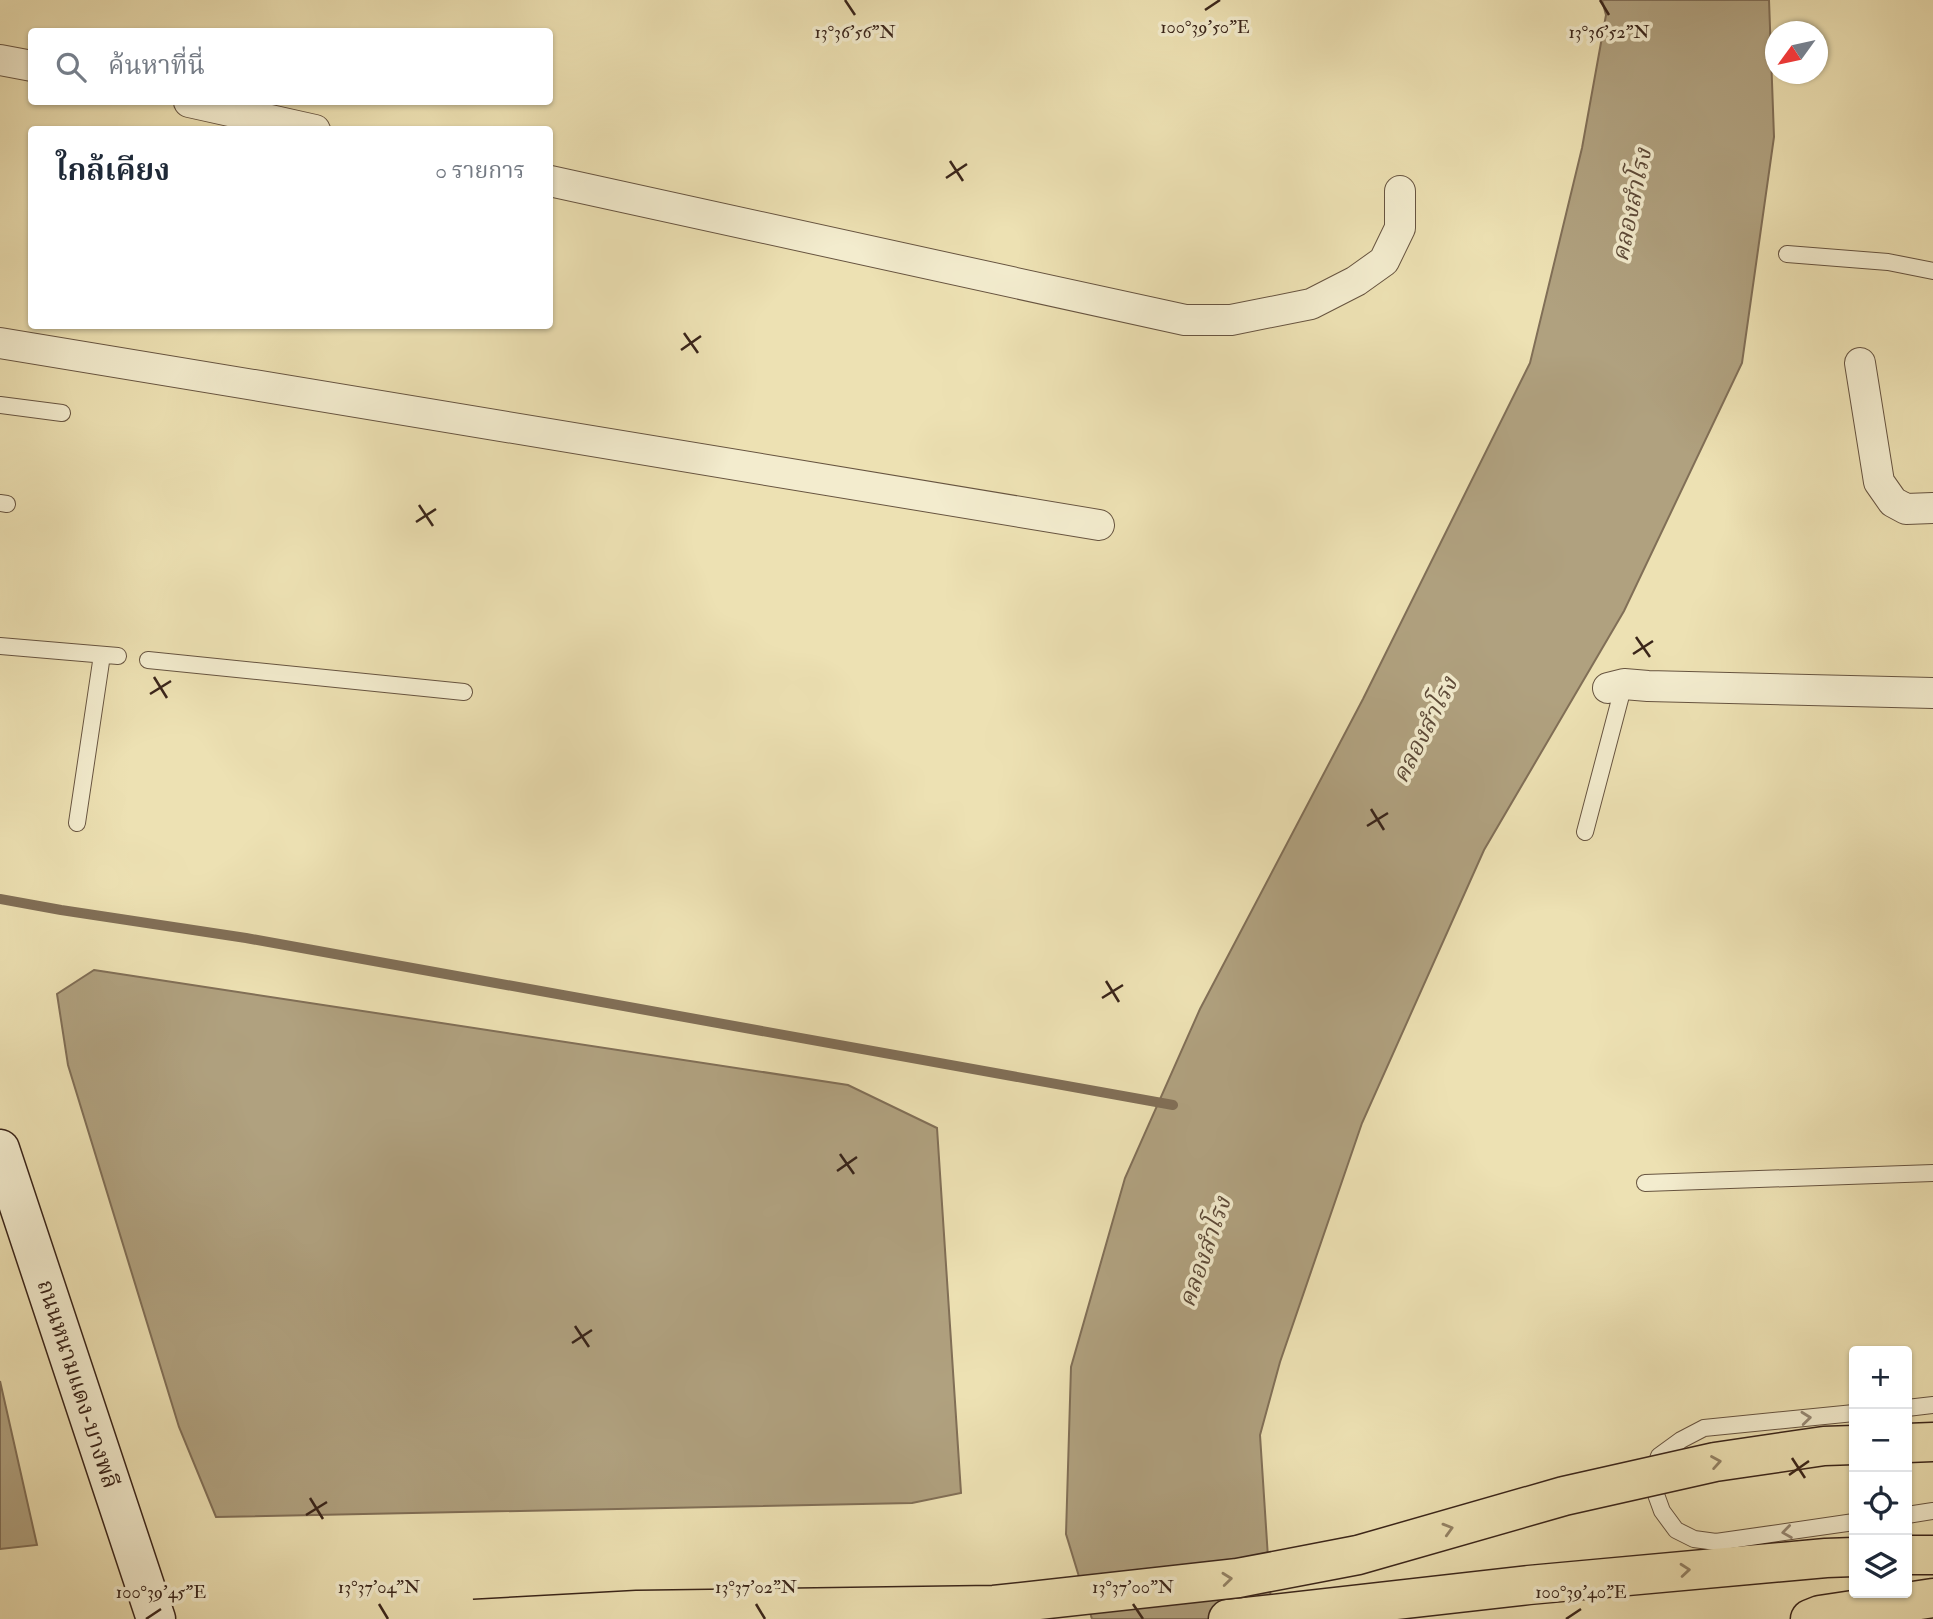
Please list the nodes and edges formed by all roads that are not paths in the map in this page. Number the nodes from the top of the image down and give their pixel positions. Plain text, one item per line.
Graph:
1 (0, 60) edge
2 (28, 65) edge
3 (202, 105) edge
4 (297, 126) edge
5 (553, 182) edge
6 (1400, 191) dead end
7 (1787, 254) dead end
8 (1933, 271) edge
9 (0, 343) edge
10 (1860, 363) dead end
11 (0, 405) edge
12 (62, 413) dead end
13 (1933, 508) edge
14 (1099, 525) dead end
15 (0, 646) edge
16 (102, 655) junction
17 (118, 656) dead end
18 (148, 660) dead end
19 (1616, 686) joint
20 (464, 692) dead end
21 (1933, 693) edge
22 (77, 823) dead end
23 (1585, 832) dead end
24 (0, 1149) edge
25 (1933, 1172) edge
26 (1645, 1183) dead end
27 (1933, 1405) edge
28 (1912, 1407) edge
29 (1849, 1414) edge
30 (1912, 1443) edge
31 (1933, 1443) edge
32 (1849, 1445) edge
33 (1933, 1511) edge
34 (1912, 1514) edge
35 (1849, 1523) edge
36 (1912, 1555) edge
37 (1933, 1555) edge
38 (1849, 1557) edge
39 (1933, 1598) edge
40 (1815, 1617) edge
41 (156, 1619) edge
42 (474, 1619) edge
43 (1228, 1619) edge

1 - 2 street
3 - 4 street
5 - 6 street
7 - 8 lane
9 - 14 street
10 - 13 street
11 - 12 lane
15 - 16 lane
16 - 17 lane
16 - 22 lane
18 - 20 lane
19 - 21 street
19 - 23 lane
24 - 41 main road, ถนนหนามแดง-บางพลี
25 - 26 lane
27 - 28 lane
35 -> 29 lane
30 - 31 highway
42 -> 32 highway, bridge
33 - 34 lane
36 - 37 highway
43 -> 38 highway
39 - 40 highway

